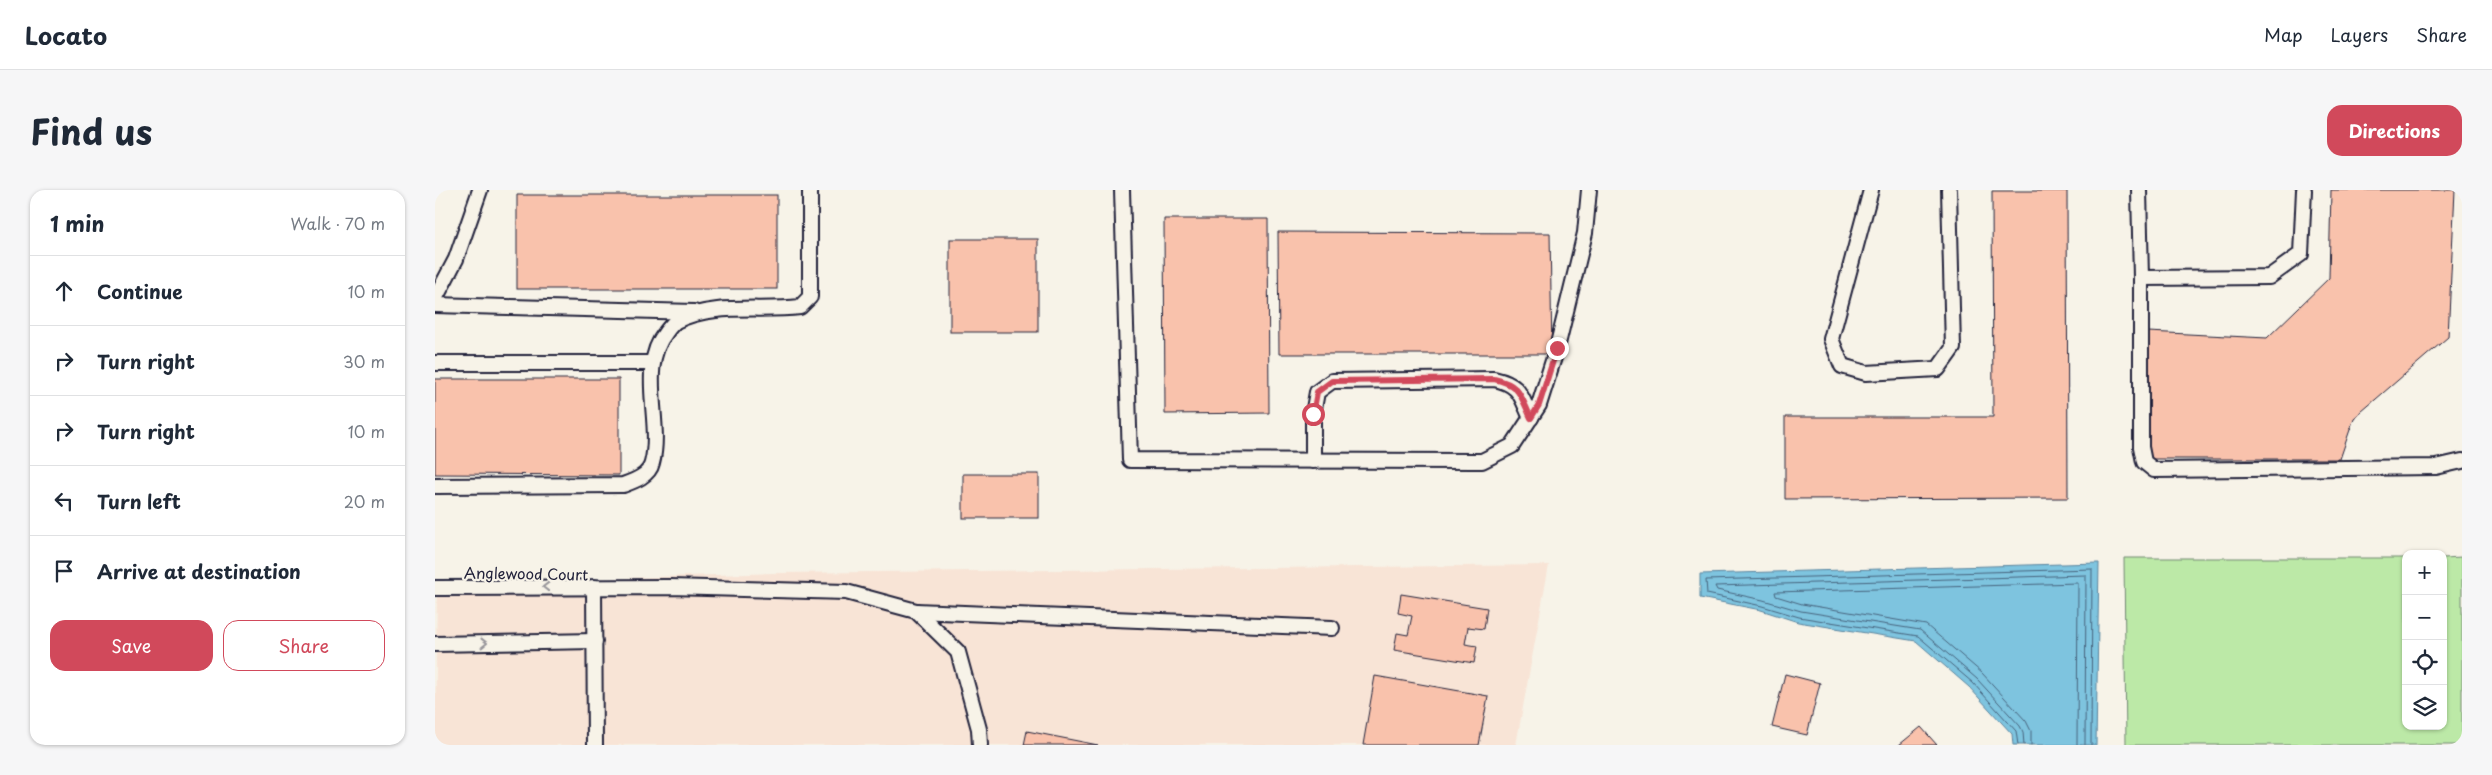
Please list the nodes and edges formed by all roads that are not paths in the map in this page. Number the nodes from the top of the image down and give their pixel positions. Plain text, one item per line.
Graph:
1 (480, 190) edge
2 (810, 190) edge
3 (1122, 190) edge
4 (1589, 190) edge
5 (1871, 190) edge
6 (1949, 190) edge
7 (2139, 190) edge
8 (2304, 190) edge
9 (2141, 278) junction
10 (435, 299) edge
11 (435, 305) edge
12 (699, 312) junction
13 (435, 363) edge
14 (652, 363) junction
15 (1531, 418) junction
16 (1313, 461) junction
17 (2462, 461) edge
18 (435, 486) edge
19 (594, 587) junction
20 (435, 588) edge
21 (916, 611) junction
22 (1332, 628) dead end
23 (595, 641) junction
24 (435, 644) edge
25 (595, 745) edge
26 (980, 745) edge

1 - 10 lane
2 - 12 lane
3 - 16 lane
4 - 15 lane
5 - 6 lane
7 - 9 lane
8 - 9 lane
9 - 17 lane
11 - 12 lane
12 - 14 lane
13 - 14 lane
14 - 18 lane
15 - 16 lane
15 - 16 lane
19 -> 20 lane, Anglewood Court
19 - 21 lane
19 - 23 lane, Anglewood Court
21 - 22 lane
21 - 26 lane
24 -> 23 lane
23 - 25 lane, Anglewood Court

